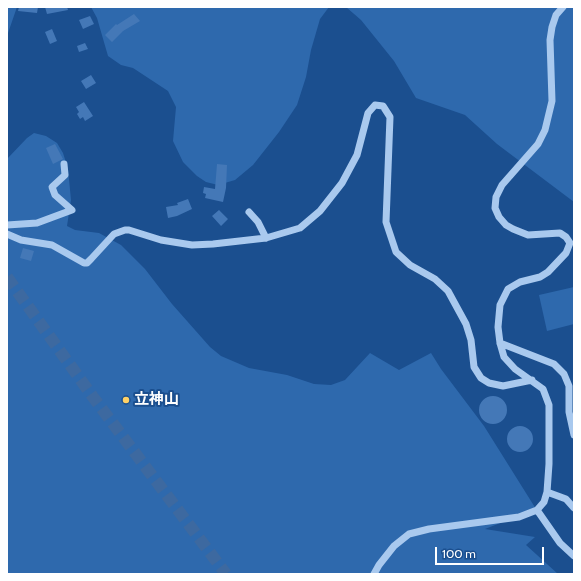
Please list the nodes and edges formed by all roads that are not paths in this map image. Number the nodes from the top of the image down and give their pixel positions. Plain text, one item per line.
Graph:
1 (563, 7) edge
2 (64, 164) dead end
3 (249, 212) dead end
4 (7, 225) edge
5 (7, 234) edge
6 (266, 238) junction
7 (500, 343) junction
8 (532, 380) junction
9 (574, 435) edge
10 (547, 492) junction
11 (574, 508) edge
12 (536, 510) junction
13 (574, 556) edge
14 (374, 574) edge

1 - 7 street
2 - 4 street
3 - 6 street
5 - 6 street
6 - 8 street
7 - 8 street
7 - 9 street
8 - 10 street
10 - 11 street
10 - 12 street
12 - 13 street
12 - 14 street

